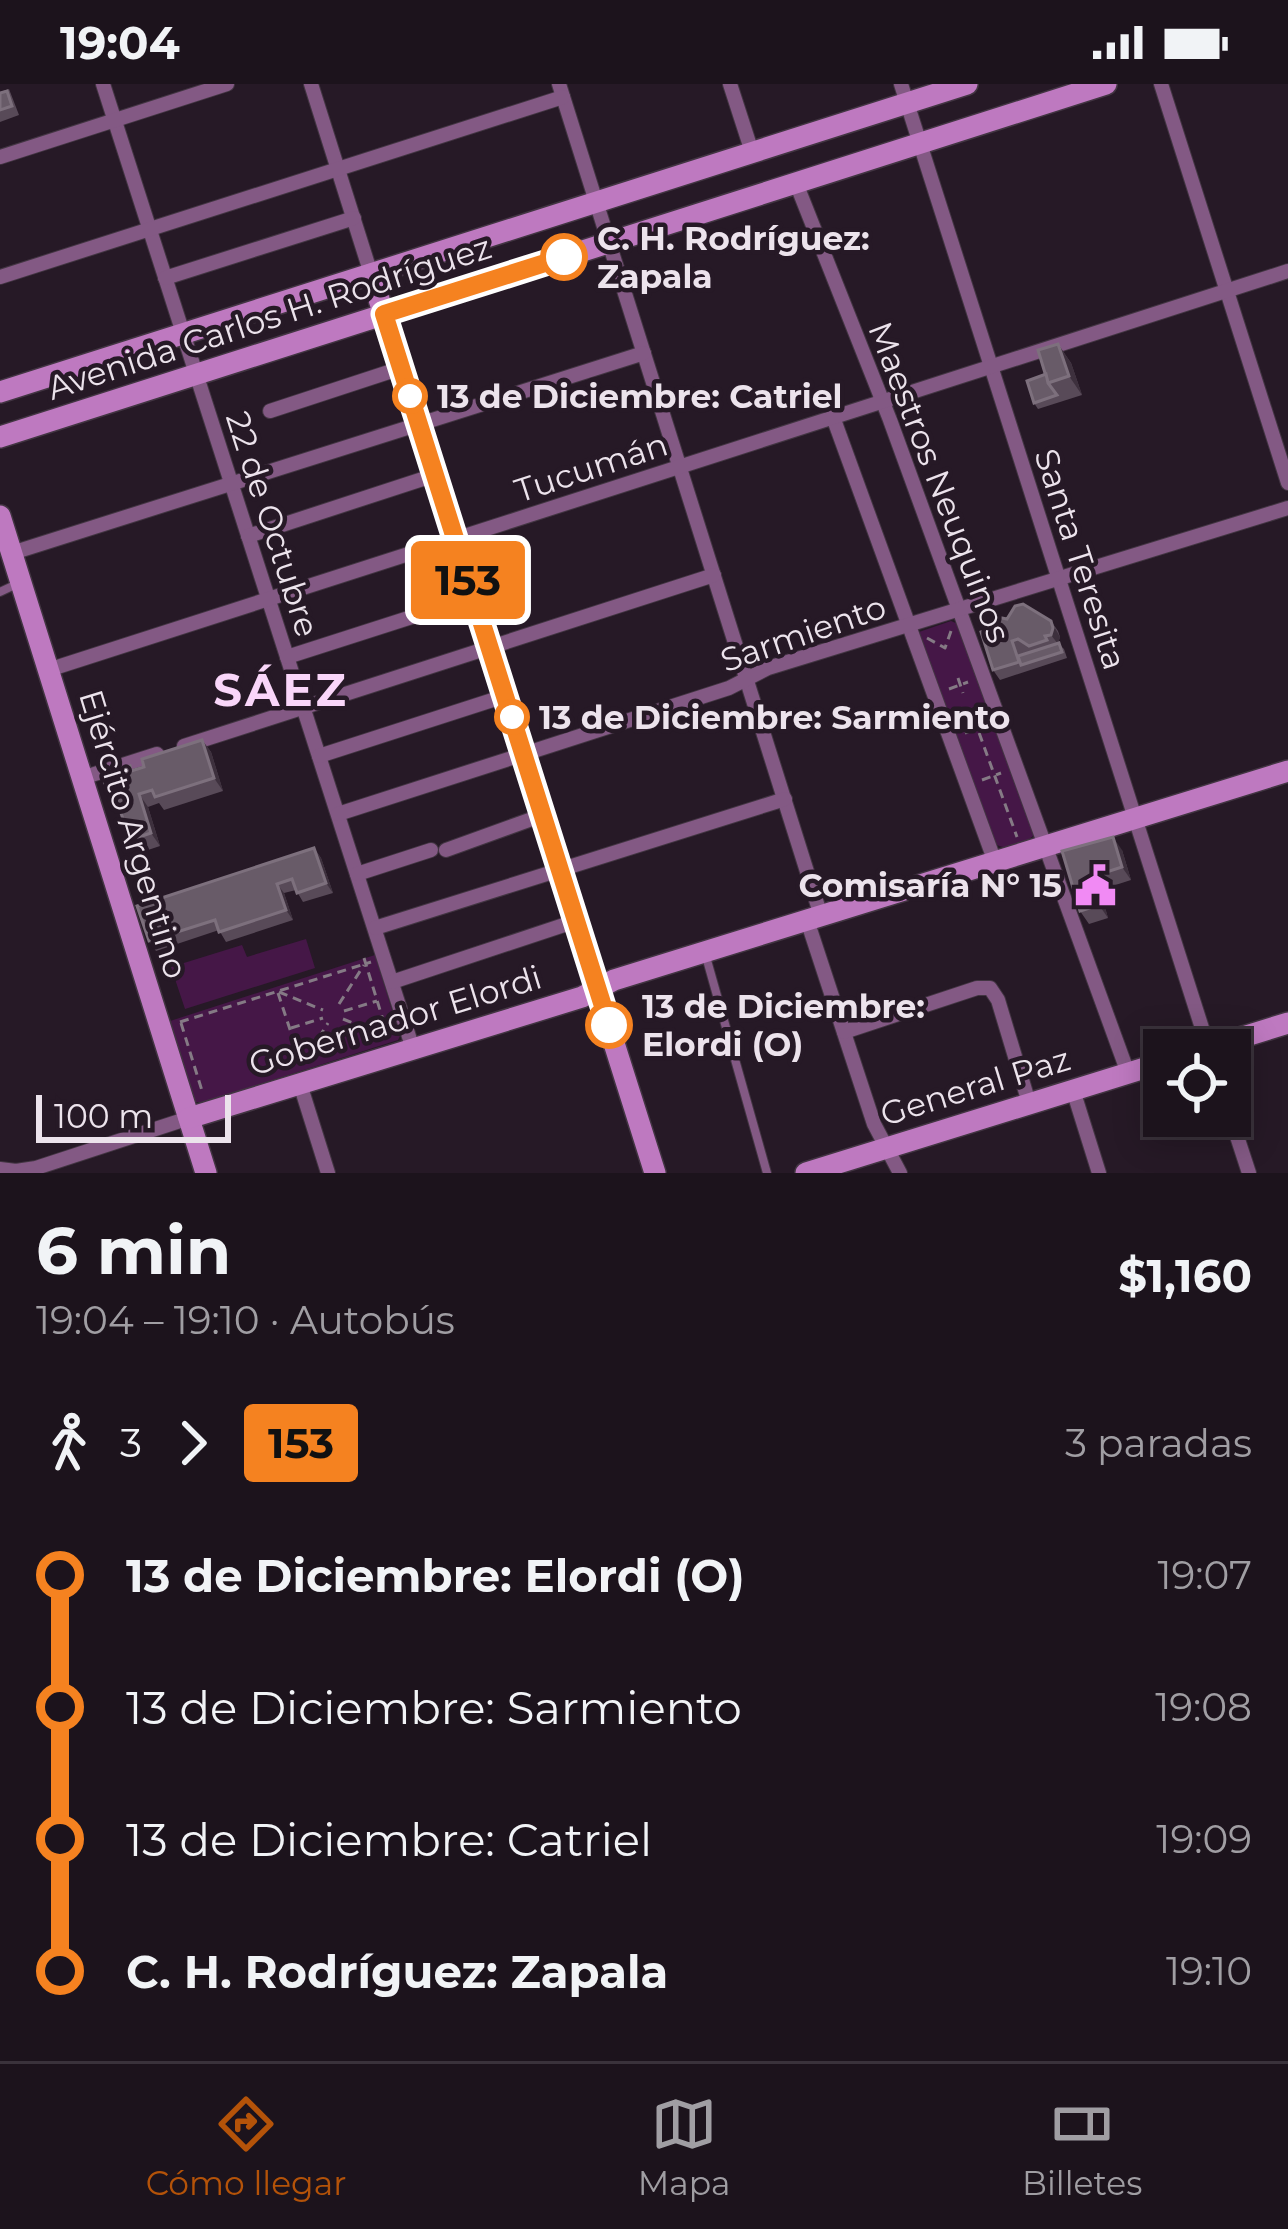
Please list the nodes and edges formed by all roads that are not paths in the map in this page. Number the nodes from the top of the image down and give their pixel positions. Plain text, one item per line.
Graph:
1 (103, 84) edge
2 (227, 84) edge
3 (311, 84) edge
4 (730, 84) edge
5 (967, 84) edge
6 (1106, 84) edge
7 (1161, 84) edge
8 (561, 91) edge
9 (904, 93) edge
10 (115, 120) junction
11 (920, 143) junction
12 (752, 152) junction
13 (0, 157) edge
14 (338, 169) junction
15 (796, 183) junction
16 (596, 202) junction
17 (354, 218) junction
18 (150, 229) junction
19 (609, 242) junction
20 (1288, 271) edge
21 (371, 274) junction
22 (0, 277) edge
23 (166, 278) junction
24 (1227, 291) junction
25 (384, 314) junction
26 (183, 333) junction
27 (644, 353) junction
28 (992, 366) junction
29 (401, 368) junction
30 (196, 374) junction
31 (0, 392) edge
32 (883, 401) junction
33 (270, 411) dead end
34 (833, 417) junction
35 (419, 424) junction
36 (0, 437) edge
37 (680, 467) junction
38 (435, 475) junction
39 (1288, 482) edge
40 (232, 484) junction
41 (1288, 508) edge
42 (0, 516) edge
43 (248, 536) junction
44 (455, 539) junction
45 (12, 554) junction
46 (714, 575) junction
47 (1059, 579) junction
48 (10, 587) edge
49 (474, 597) junction
50 (269, 599) junction
51 (957, 617) junction
52 (918, 632) junction
53 (490, 647) junction
54 (287, 657) junction
55 (48, 670) junction
56 (747, 679) junction
57 (505, 696) junction
58 (304, 707) junction
59 (524, 754) junction
60 (319, 756) junction
61 (1288, 771) edge
62 (82, 778) junction
63 (784, 799) junction
64 (338, 814) junction
65 (543, 815) junction
66 (1136, 818) junction
67 (1036, 841) junction
68 (1000, 853) junction
69 (560, 870) junction
70 (357, 874) junction
71 (814, 918) junction
72 (576, 921) junction
73 (375, 928) junction
74 (705, 952) junction
75 (392, 982) junction
76 (598, 988) junction
77 (1288, 1023) edge
78 (1200, 1029) edge
79 (844, 1032) junction
80 (1251, 1035) edge
81 (413, 1049) junction
82 (1143, 1068) edge
83 (302, 1073) junction
84 (1128, 1073) junction
85 (1073, 1090) junction
86 (1029, 1103) junction
87 (189, 1118) junction
88 (1237, 1137) edge
89 (887, 1148) junction
90 (60, 1166) edge
91 (0, 1169) edge
92 (206, 1173) edge
93 (328, 1173) edge
94 (655, 1173) edge
95 (766, 1173) edge
96 (806, 1173) edge
97 (900, 1173) edge
98 (1099, 1173) edge
99 (1249, 1173) edge

1 - 10 street, 22 de Octubre
2 - 10 street
3 - 14 street
4 - 12 street
5 - 9 main road, Avenida Carlos H. Rodríguez
6 - 11 main road, Avenida Carlos H. Rodríguez
7 - 24 street
8 - 14 street
8 - 16 street
9 - 11 street, Santa Teresita
9 - 12 main road, Avenida Carlos H. Rodríguez
10 - 13 street
10 - 18 street, 22 de Octubre
11 - 15 main road, Avenida Carlos H. Rodríguez
11 - 28 street, Santa Teresita
12 - 16 main road, Avenida Carlos H. Rodríguez
14 - 17 street
14 - 18 street
15 - 19 main road, Avenida Carlos H. Rodríguez
15 - 32 street, Maestros Neuquinos
16 - 19 street
16 - 21 main road, Avenida Carlos H. Rodríguez
17 - 21 street
17 - 23 street
18 - 22 street
18 - 23 street, 22 de Octubre
19 - 25 main road, Avenida Carlos H. Rodríguez
19 - 27 street
20 - 24 street, Tucumán
21 - 25 main road
21 - 26 main road, Avenida Carlos H. Rodríguez
23 - 26 street, 22 de Octubre
24 - 28 street, Tucumán
24 - 39 street
25 - 29 main road
25 - 30 main road, Avenida Carlos H. Rodríguez
26 - 30 street, 22 de Octubre
26 - 31 main road, Avenida Carlos H. Rodríguez
27 - 35 street
27 - 37 street
28 - 32 street, Tucumán
28 - 47 street, Santa Teresita
29 - 33 street
29 - 35 main road
30 - 36 main road, Avenida Carlos H. Rodríguez
30 - 40 street, 22 de Octubre
32 - 34 street, Tucumán
32 - 51 street, Maestros Neuquinos
34 - 37 street, Tucumán
34 - 52 street
35 - 38 main road
35 - 40 street
37 - 44 street, Tucumán
37 - 46 street
38 - 43 street
38 - 44 main road
40 - 43 street, 22 de Octubre
40 - 45 street
41 - 47 street, Sarmiento
42 - 45 main road, Ejército Argentino
43 - 50 street, 22 de Octubre
44 - 49 main road
44 - 50 street, Tucumán
45 - 48 main road, Ejército Argentino
46 - 53 street
46 - 56 street
47 - 51 street, Sarmiento
47 - 66 street, Santa Teresita
48 - 55 main road, Ejército Argentino
49 - 53 main road
49 - 54 street
50 - 54 street, 22 de Octubre
50 - 55 street, Tucumán
51 - 52 street, Sarmiento
51 - 67 street, Maestros Neuquinos
52 - 56 street, Sarmiento
52 - 68 street
53 - 57 main road
53 - 58 street
54 - 58 street, 22 de Octubre
55 - 62 main road, Ejército Argentino
56 - 59 street, Sarmiento
56 - 63 street
57 - 59 main road
57 - 60 street
58 - 60 street, 22 de Octubre
58 - 62 street
59 - 64 street, Sarmiento
59 - 65 main road
60 - 64 street, 22 de Octubre
61 - 66 main road, Gobernador Elordi
62 - 87 main road, Ejército Argentino
63 - 69 street
63 - 71 street
64 - 70 street, 22 de Octubre
65 - 69 main road
65 - 70 street
66 - 67 main road, Gobernador Elordi
66 - 78 street, Santa Teresita
67 - 68 main road, Gobernador Elordi
67 - 84 street, Maestros Neuquinos
68 - 71 main road, Gobernador Elordi
69 - 72 main road
69 - 73 street
70 - 73 street, 22 de Octubre
71 - 74 main road, Gobernador Elordi
71 - 79 street
72 - 75 street
72 - 76 main road
73 - 75 street, 22 de Octubre
74 - 76 main road, Gobernador Elordi
74 - 95 lane
75 - 81 street, 22 de Octubre
76 - 81 main road, Gobernador Elordi
76 - 94 main road
77 - 80 main road
79 - 86 street
79 - 89 street
81 - 83 main road, Gobernador Elordi
82 - 84 main road, General Paz
83 - 87 main road, Gobernador Elordi
83 - 93 street
84 - 85 main road, General Paz
85 - 86 main road, General Paz
85 - 98 street
86 - 89 main road, General Paz
87 - 90 street, Gobernador Elordi
87 - 92 main road, Ejército Argentino
88 - 99 street
89 - 96 main road, General Paz
89 - 97 street
90 - 91 street, Gobernador Elordi

